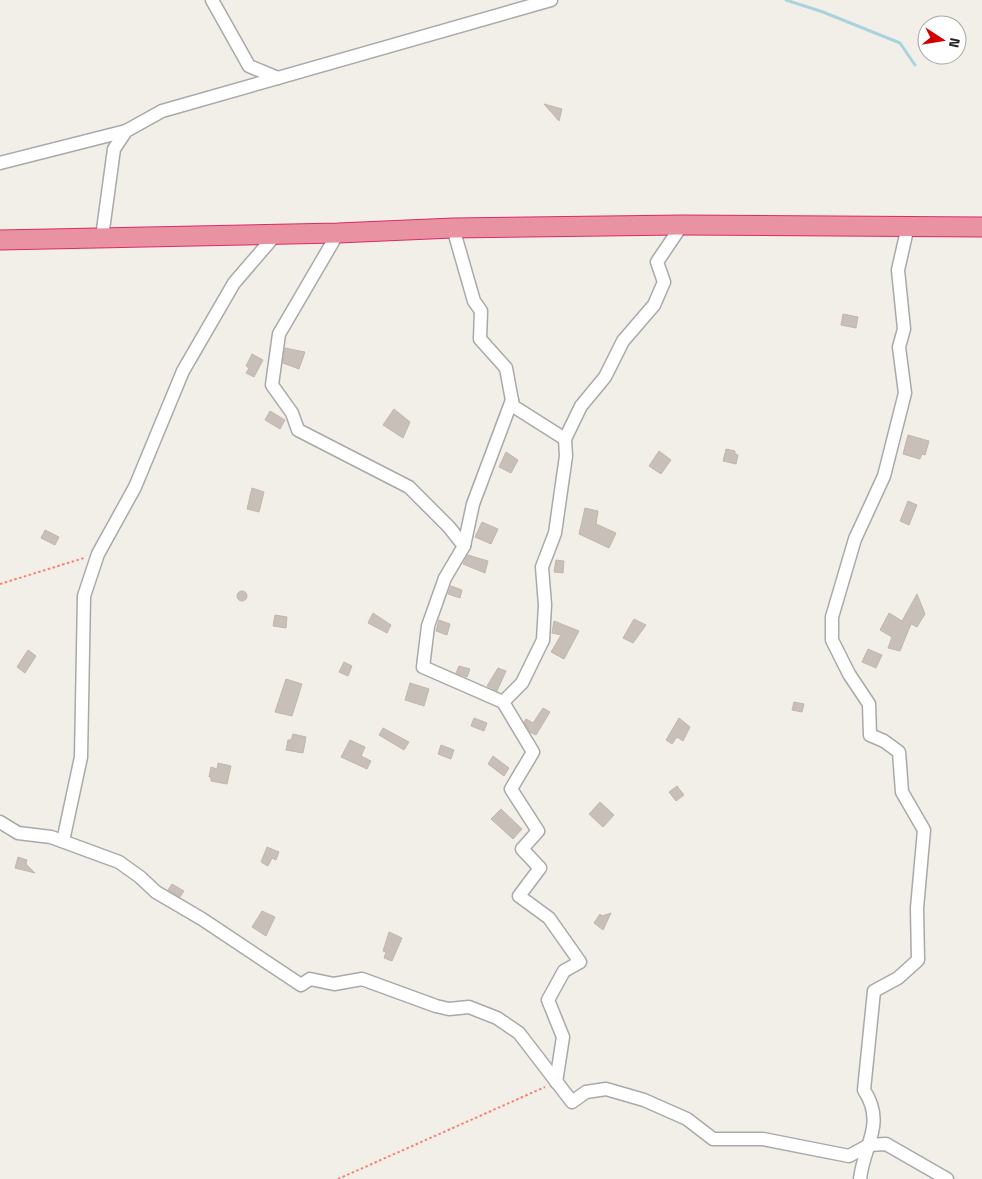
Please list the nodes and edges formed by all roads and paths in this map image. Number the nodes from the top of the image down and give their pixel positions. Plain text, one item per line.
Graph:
1 (212, 0) edge
2 (551, 0) edge
3 (278, 78) junction
4 (126, 131) junction
5 (0, 163) edge
6 (682, 225) junction
7 (908, 226) junction
8 (982, 227) edge
9 (453, 228) junction
10 (338, 233) junction
11 (277, 234) junction
12 (102, 237) junction
13 (0, 240) edge
14 (512, 400) junction
15 (565, 439) junction
16 (464, 546) junction
17 (98, 554) junction
18 (0, 584) edge
19 (503, 702) junction
20 (0, 822) edge
21 (63, 840) junction
22 (556, 1082) junction
23 (869, 1144) junction
24 (338, 1179) edge
25 (860, 1179) edge
26 (947, 1179) edge

1 - 3 street
2 - 3 street
3 - 4 street
4 - 5 street
4 - 12 street
6 - 7 highway
6 - 9 highway
6 - 15 street
7 - 8 highway
7 - 23 street
9 - 10 highway
9 - 14 street
10 - 11 highway
10 - 16 street
11 - 12 highway
11 - 17 street
12 - 13 highway
14 - 15 street
14 - 16 street
15 - 19 street
16 - 19 street
17 - 18 path
17 - 21 street
19 - 22 street
20 - 21 street
21 - 22 street
22 - 23 street
22 - 24 path
23 - 25 street
23 - 26 street

